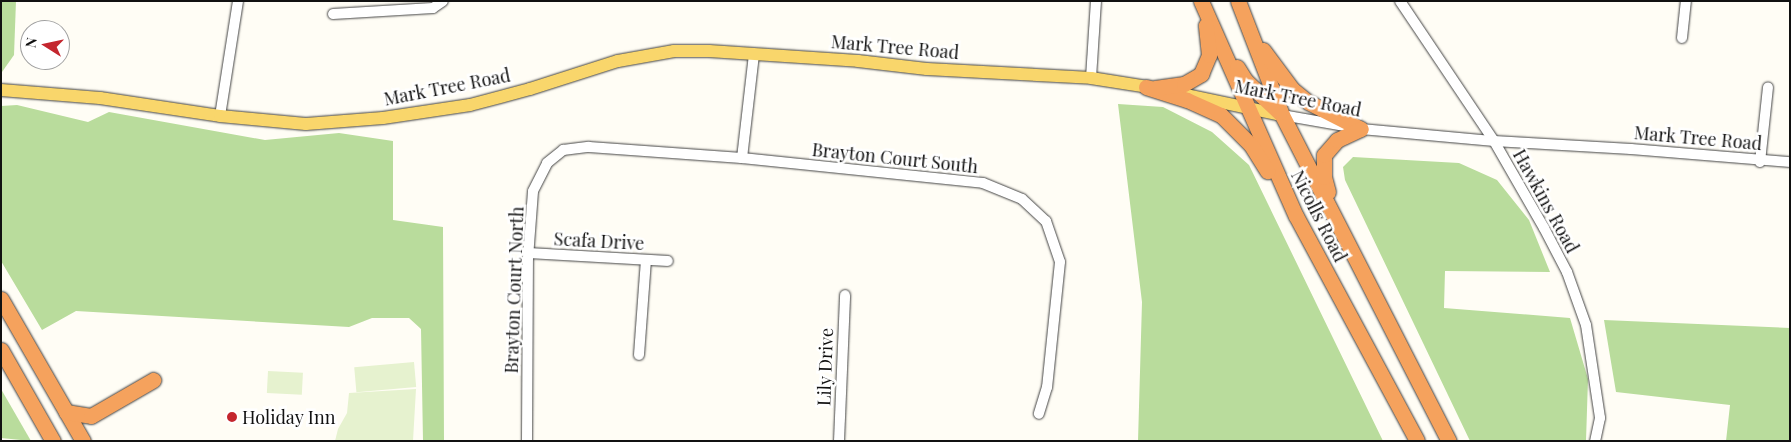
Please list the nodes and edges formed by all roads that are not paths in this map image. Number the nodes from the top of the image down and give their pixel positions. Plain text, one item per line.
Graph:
1 (238, 1) edge
2 (442, 1) edge
3 (1096, 1) edge
4 (1238, 1) edge
5 (1400, 1) edge
6 (1686, 1) edge
7 (1205, 3) edge
8 (333, 14) dead end
9 (1246, 22) junction
10 (1682, 38) dead end
11 (754, 54) junction
12 (1092, 78) junction
13 (1768, 86) dead end
14 (1150, 88) junction
15 (1, 90) edge
16 (1247, 106) junction
17 (1282, 115) junction
18 (220, 116) junction
19 (1361, 129) junction
20 (1494, 141) junction
21 (742, 158) junction
22 (1760, 162) junction
23 (1790, 162) edge
24 (1333, 213) junction
25 (1296, 216) junction
26 (529, 253) junction
27 (646, 260) junction
28 (668, 261) dead end
29 (844, 295) dead end
30 (1, 298) edge
31 (1, 350) edge
32 (639, 355) dead end
33 (153, 380) dead end
34 (66, 412) junction
35 (1039, 414) dead end
36 (53, 441) edge
37 (83, 441) edge
38 (527, 441) edge
39 (839, 441) edge
40 (1417, 441) edge
41 (1449, 441) edge
42 (1595, 441) edge

1 - 18 street
2 - 8 street
3 - 12 street
4 - 9 highway, Nicolls Road
5 - 20 street, Hawkins Road
6 - 10 street
7 - 14 highway
7 - 16 highway, Nicolls Road
7 - 17 highway
9 - 17 highway, Nicolls Road
9 - 19 highway
11 - 12 main road, Mark Tree Road
11 - 18 main road, Mark Tree Road
11 - 21 street
12 - 14 main road, Mark Tree Road
13 - 22 street
14 - 16 main road, Mark Tree Road
14 - 25 highway
15 - 18 main road, Mark Tree Road
16 - 17 main road, Mark Tree Road
16 - 25 highway, Nicolls Road
17 - 19 street, Mark Tree Road
17 - 24 highway, Nicolls Road
19 - 20 street, Mark Tree Road
19 - 24 highway
20 - 22 street, Mark Tree Road
20 - 42 street, Hawkins Road
21 - 26 street, Brayton Court North
21 - 35 street, Brayton Court South
22 - 23 street, Mark Tree Road
24 - 41 highway, Nicolls Road
25 - 40 highway, Nicolls Road
26 - 27 street, Scafa Drive
26 - 38 street, Brayton Court North
27 - 28 street, Scafa Drive
27 - 32 street
29 - 39 street, Lily Drive
30 - 34 highway
31 - 36 highway
33 - 34 highway
34 - 37 highway

